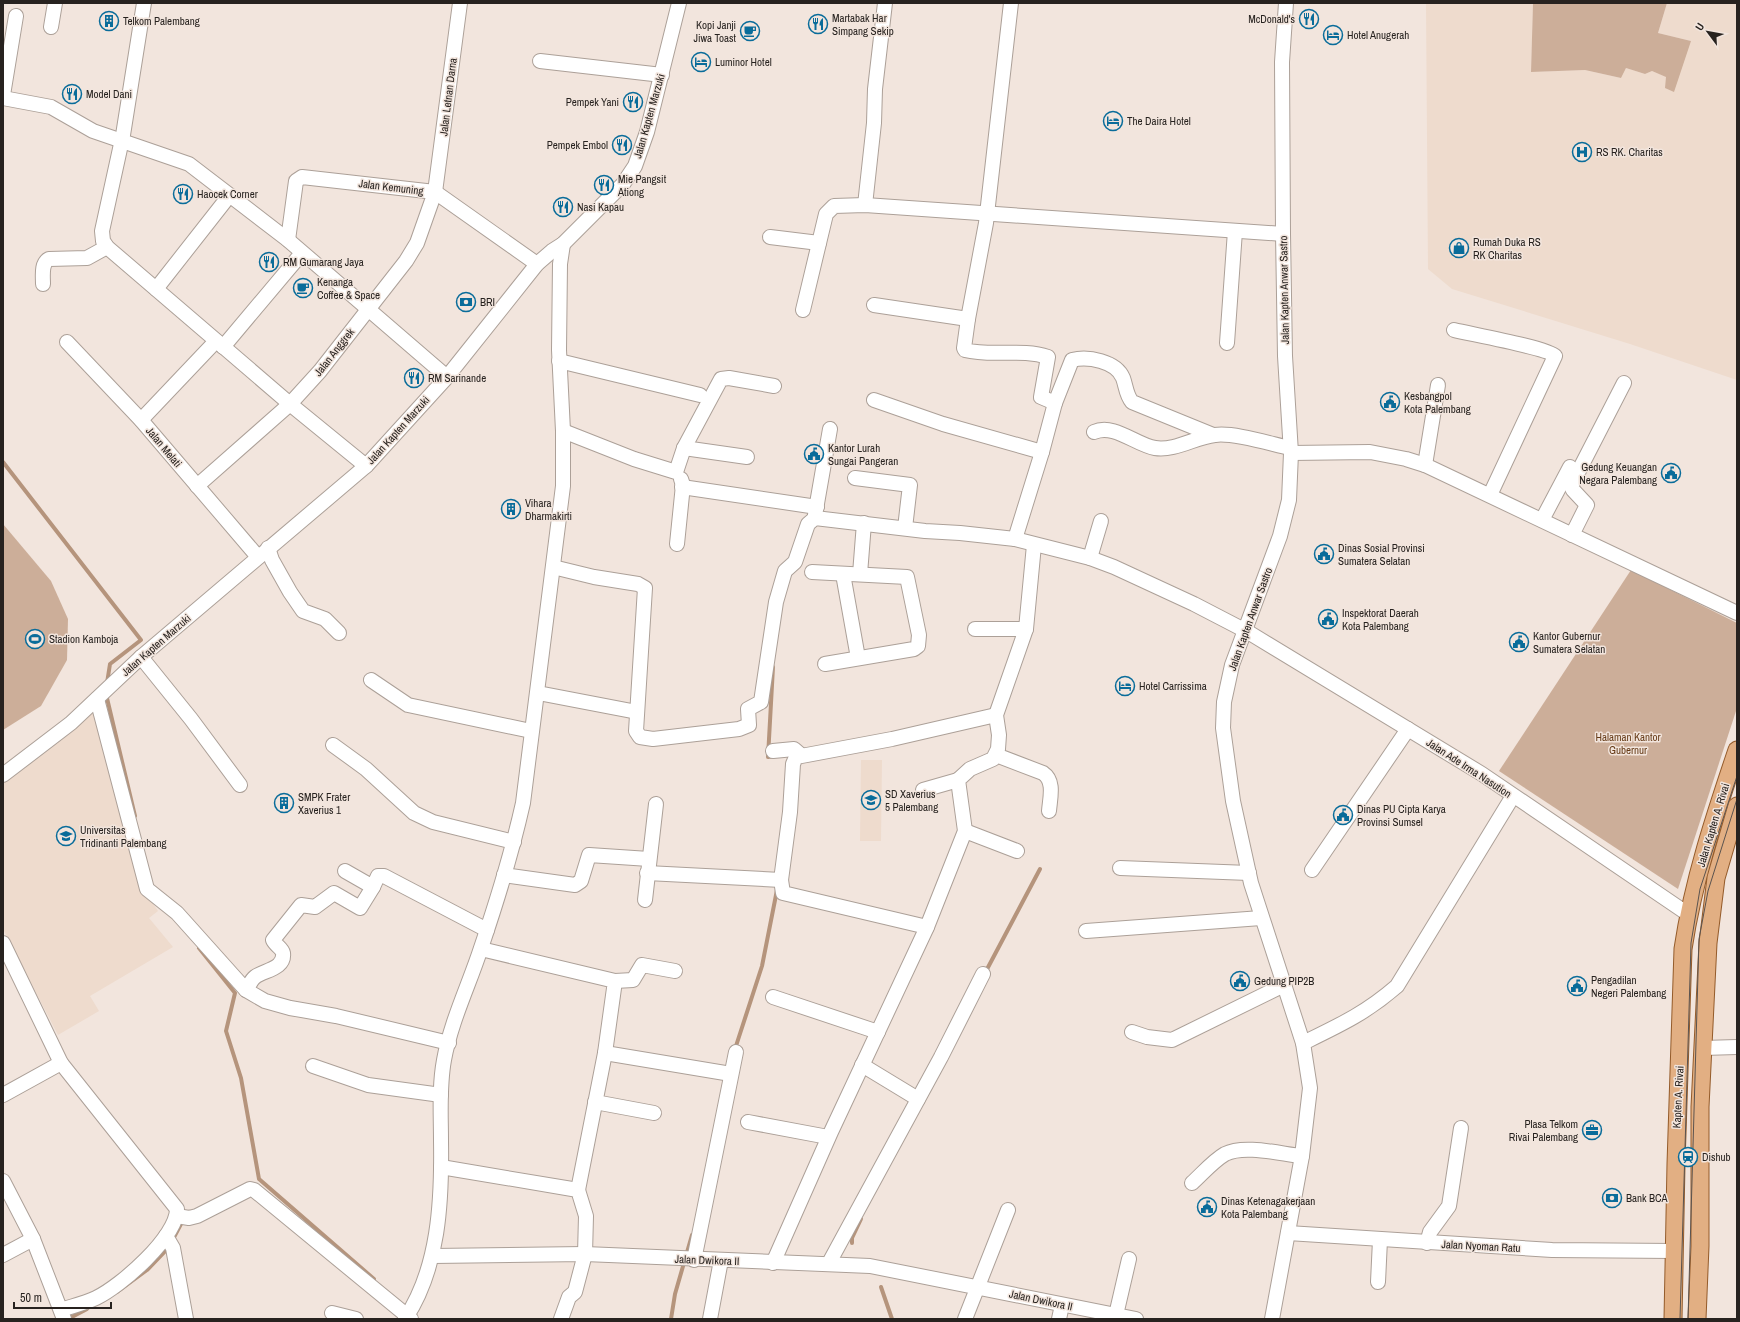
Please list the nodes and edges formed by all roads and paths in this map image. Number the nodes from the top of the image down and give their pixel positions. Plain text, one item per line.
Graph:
1 (55, 3) edge
2 (144, 3) edge
3 (460, 3) edge
4 (679, 3) edge
5 (885, 3) edge
6 (1011, 3) edge
7 (1286, 3) edge
8 (16, 16) dead end
9 (50, 27) dead end
10 (540, 61) dead end
11 (662, 75) junction
12 (3, 97) edge
13 (121, 142) junction
14 (435, 192) junction
15 (229, 196) junction
16 (865, 205) junction
17 (987, 214) junction
18 (1235, 231) junction
19 (1283, 234) junction
20 (770, 237) dead end
21 (288, 240) junction
22 (819, 243) junction
23 (563, 244) junction
24 (107, 247) junction
25 (302, 253) junction
26 (537, 264) junction
27 (43, 284) dead end
28 (156, 289) junction
29 (874, 305) dead end
30 (367, 310) junction
31 (803, 310) dead end
32 (968, 319) junction
33 (1454, 330) dead end
34 (67, 342) dead end
35 (1227, 343) dead end
36 (220, 344) junction
37 (559, 361) junction
38 (447, 377) junction
39 (1624, 383) dead end
40 (1438, 385) dead end
41 (774, 386) dead end
42 (700, 395) dead end
43 (874, 400) dead end
44 (1054, 403) junction
45 (290, 404) junction
46 (1602, 404) dead end
47 (142, 420) junction
48 (830, 429) dead end
49 (563, 431) junction
50 (1094, 432) dead end
51 (1213, 435) junction
52 (684, 448) junction
53 (1290, 451) junction
54 (1042, 452) junction
55 (747, 457) dead end
56 (1425, 465) junction
57 (366, 466) junction
58 (676, 472) junction
59 (855, 478) dead end
60 (197, 486) junction
61 (682, 487) junction
62 (1490, 495) junction
63 (816, 512) junction
64 (1542, 520) junction
65 (1101, 521) dead end
66 (864, 523) junction
67 (905, 528) junction
68 (1572, 535) junction
69 (1015, 539) junction
70 (676, 544) dead end
71 (1034, 545) junction
72 (263, 552) junction
73 (1090, 558) junction
74 (553, 567) junction
75 (812, 572) dead end
76 (843, 574) junction
77 (860, 574) junction
78 (1737, 613) edge
79 (975, 629) dead end
80 (1026, 629) junction
81 (1244, 630) junction
82 (339, 633) dead end
83 (141, 657) junction
84 (858, 658) junction
85 (825, 664) dead end
86 (371, 680) dead end
87 (103, 693) junction
88 (538, 693) junction
89 (636, 712) junction
90 (996, 715) junction
91 (1408, 729) junction
92 (531, 731) junction
93 (333, 745) dead end
94 (1737, 750) edge
95 (773, 751) dead end
96 (801, 755) junction
97 (996, 755) junction
98 (3, 775) edge
99 (958, 780) junction
100 (240, 785) dead end
101 (923, 790) dead end
102 (1513, 796) junction
103 (656, 804) dead end
104 (1737, 806) edge
105 (1049, 811) dead end
106 (965, 831) junction
107 (514, 842) junction
108 (1017, 851) dead end
109 (648, 858) junction
110 (1120, 868) dead end
111 (1312, 870) dead end
112 (345, 871) dead end
113 (647, 873) junction
114 (1249, 873) junction
115 (504, 875) junction
116 (1698, 878) junction
117 (1716, 878) joint
118 (778, 880) junction
119 (372, 887) junction
120 (645, 900) dead end
121 (1671, 902) junction
122 (1688, 914) junction
123 (1261, 918) junction
124 (1711, 921) junction
125 (927, 927) junction
126 (487, 930) junction
127 (1086, 931) dead end
128 (3, 943) edge
129 (481, 949) junction
130 (675, 970) dead end
131 (983, 974) dead end
132 (616, 981) junction
133 (1284, 985) junction
134 (246, 990) junction
135 (773, 997) dead end
136 (878, 1032) junction
137 (1132, 1032) dead end
138 (449, 1043) junction
139 (1303, 1043) junction
140 (1737, 1047) edge
141 (1703, 1048) junction
142 (736, 1052) dead end
143 (605, 1053) junction
144 (60, 1063) junction
145 (862, 1065) junction
146 (313, 1066) dead end
147 (730, 1074) junction
148 (3, 1095) edge
149 (441, 1095) junction
150 (918, 1099) junction
151 (595, 1102) junction
152 (654, 1113) dead end
153 (748, 1122) dead end
154 (1461, 1128) dead end
155 (828, 1137) junction
156 (1302, 1156) junction
157 (441, 1167) junction
158 (3, 1181) edge
159 (1192, 1183) dead end
160 (578, 1190) junction
161 (1008, 1210) dead end
162 (182, 1217) junction
163 (1288, 1233) junction
164 (33, 1239) junction
165 (1380, 1240) junction
166 (169, 1242) junction
167 (1427, 1243) junction
168 (1674, 1251) junction
169 (585, 1254) junction
170 (3, 1255) edge
171 (433, 1256) junction
172 (1129, 1259) dead end
173 (688, 1260) junction
174 (721, 1260) junction
175 (773, 1263) junction
176 (829, 1263) junction
177 (1378, 1282) dead end
178 (979, 1288) junction
179 (1062, 1305) junction
180 (332, 1313) dead end
181 (62, 1315) edge
182 (409, 1315) edge
183 (1116, 1315) junction
184 (186, 1319) edge
185 (356, 1319) edge
186 (562, 1319) edge
187 (710, 1319) edge
188 (965, 1319) edge
189 (1059, 1319) edge
190 (1136, 1319) edge
191 (1272, 1319) edge
192 (1673, 1319) edge
193 (1697, 1319) edge

1 - 9 street
2 - 13 street
3 - 14 street, Jalan Letnan Darna
4 - 11 street, Jalan Kapten Marzuki
5 - 16 street
6 - 17 street
7 - 19 street, Jalan Kapten Anwar Sastro
8 - 12 street
10 - 11 street
11 - 23 street, Jalan Kapten Marzuki
12 - 13 street
13 - 15 street
13 - 24 street
14 - 21 street, Jalan Kemuning
14 - 26 street, Jalan Kemuning
14 - 30 street, Jalan Anggrek
15 - 21 street
15 - 28 street
16 - 17 street
16 - 22 street
17 - 18 street
17 - 32 street
18 - 19 street
18 - 35 street
19 - 53 street, Jalan Kapten Anwar Sastro
20 - 22 street
21 - 25 street
22 - 31 street
23 - 26 street, Jalan Kapten Marzuki
23 - 37 street
24 - 27 street
24 - 28 street
25 - 30 street
25 - 36 street
26 - 38 street, Jalan Kapten Marzuki
28 - 36 street
29 - 32 street
30 - 38 street
30 - 45 street, Jalan Anggrek
32 - 44 street
33 - 62 street
34 - 47 street, Jalan Melati
36 - 45 street
36 - 47 street
37 - 42 street
37 - 49 street
38 - 57 street, Jalan Kapten Marzuki
39 - 68 street
40 - 56 street
41 - 52 street
43 - 54 street
44 - 51 street
44 - 54 street
45 - 57 street
45 - 60 street, Jalan Anggrek
46 - 64 street
47 - 60 street, Jalan Melati
48 - 63 street
49 - 58 street
49 - 74 street
50 - 51 street
51 - 53 street
52 - 55 street
52 - 58 street
53 - 56 street
53 - 81 street, Jalan Kapten Anwar Sastro
54 - 69 street
56 - 62 street
57 - 72 street, Jalan Kapten Marzuki
58 - 61 street
59 - 67 street
60 - 72 street, Jalan Melati
61 - 63 street, Jalan Ade Irma Nasution
61 - 70 street
62 - 64 street
63 - 66 street, Jalan Ade Irma Nasution
63 - 89 street
64 - 68 street
65 - 73 street
66 - 67 street, Jalan Ade Irma Nasution
66 - 77 street
67 - 69 street, Jalan Ade Irma Nasution
68 - 78 street
69 - 71 street, Jalan Ade Irma Nasution
71 - 73 street, Jalan Ade Irma Nasution
71 - 80 street
72 - 82 street, Jalan Melati
72 - 83 street, Jalan Kapten Marzuki
73 - 81 street, Jalan Ade Irma Nasution
74 - 88 street
74 - 89 street
75 - 76 street
76 - 77 street
76 - 84 street
77 - 84 street
79 - 80 street
80 - 90 street
81 - 91 street, Jalan Ade Irma Nasution
81 - 114 street, Jalan Kapten Anwar Sastro
83 - 87 street, Jalan Kapten Marzuki
83 - 100 street
84 - 85 street
86 - 92 street
87 - 98 street, Jalan Kapten Marzuki
87 - 134 street
88 - 89 street
88 - 92 street
90 - 96 street
90 - 97 street
91 - 102 street, Jalan Ade Irma Nasution
91 - 111 street
92 - 107 street
93 - 107 street
94 - 116 main road, Jalan Kapten A. Rivai
95 - 96 street
96 - 118 street
97 - 99 street
97 - 105 street
99 - 101 street
99 - 106 street
102 - 121 street, Jalan Ade Irma Nasution
102 - 139 street
103 - 109 street
104 - 117 main road, Jalan Kapten A. Rivai
106 - 108 street
106 - 125 street
107 - 115 street
109 - 113 street
109 - 115 street
110 - 114 street
112 - 119 street
113 - 118 street
113 - 120 street
114 - 123 street, Jalan Kapten Anwar Sastro
115 - 126 street
116 - 121 street
116 - 122 main road, Kapten A. Rivai
117 - 124 main road, Kapten A. Rivai
118 - 125 street
119 - 126 street
119 - 134 street
121 - 122 street, Jalan Ade Irma Nasution
122 - 124 main road
122 - 168 main road, Kapten A. Rivai
123 - 127 street
123 - 133 street, Jalan Kapten Anwar Sastro
124 - 141 main road, Kapten A. Rivai
125 - 136 street
126 - 129 street
128 - 144 street
129 - 132 street
129 - 138 street
130 - 132 street
131 - 150 street
132 - 143 street
133 - 137 street
133 - 139 street, Jalan Kapten Anwar Sastro
134 - 138 street
135 - 136 street
136 - 145 street
138 - 149 street
139 - 156 street, Jalan Kapten Anwar Sastro
140 - 141 street
141 - 193 main road, Kapten A. Rivai
142 - 147 street
143 - 147 street
143 - 151 street
144 - 148 street
144 - 162 street
145 - 150 street
145 - 155 street
146 - 149 street
147 - 173 street
149 - 157 street
150 - 176 street
151 - 152 street
151 - 160 street
153 - 155 street
154 - 167 street
155 - 175 street
156 - 159 street
156 - 163 street, Jalan Kapten Anwar Sastro
157 - 160 street
157 - 171 street
158 - 164 street
160 - 169 street
161 - 178 street
162 - 166 street
162 - 182 street
163 - 165 street, Jalan Nyoman Ratu
163 - 191 street, Jalan Kapten Anwar Sastro
164 - 170 street
164 - 181 street
165 - 167 street, Jalan Nyoman Ratu
165 - 177 street
166 - 181 street
166 - 184 street
167 - 168 street, Jalan Nyoman Ratu
168 - 192 main road, Kapten A. Rivai
169 - 171 street, Jalan Dwikora II
169 - 173 street, Jalan Dwikora II
169 - 186 street
171 - 182 street
172 - 183 street
173 - 174 street, Jalan Dwikora II
174 - 175 street, Jalan Dwikora II
174 - 187 street
175 - 176 street, Jalan Dwikora II
176 - 178 street, Jalan Dwikora II
178 - 179 street, Jalan Dwikora II
178 - 188 street
179 - 183 street, Jalan Dwikora II
179 - 189 street
180 - 185 street
183 - 190 street, Jalan Dwikora II

